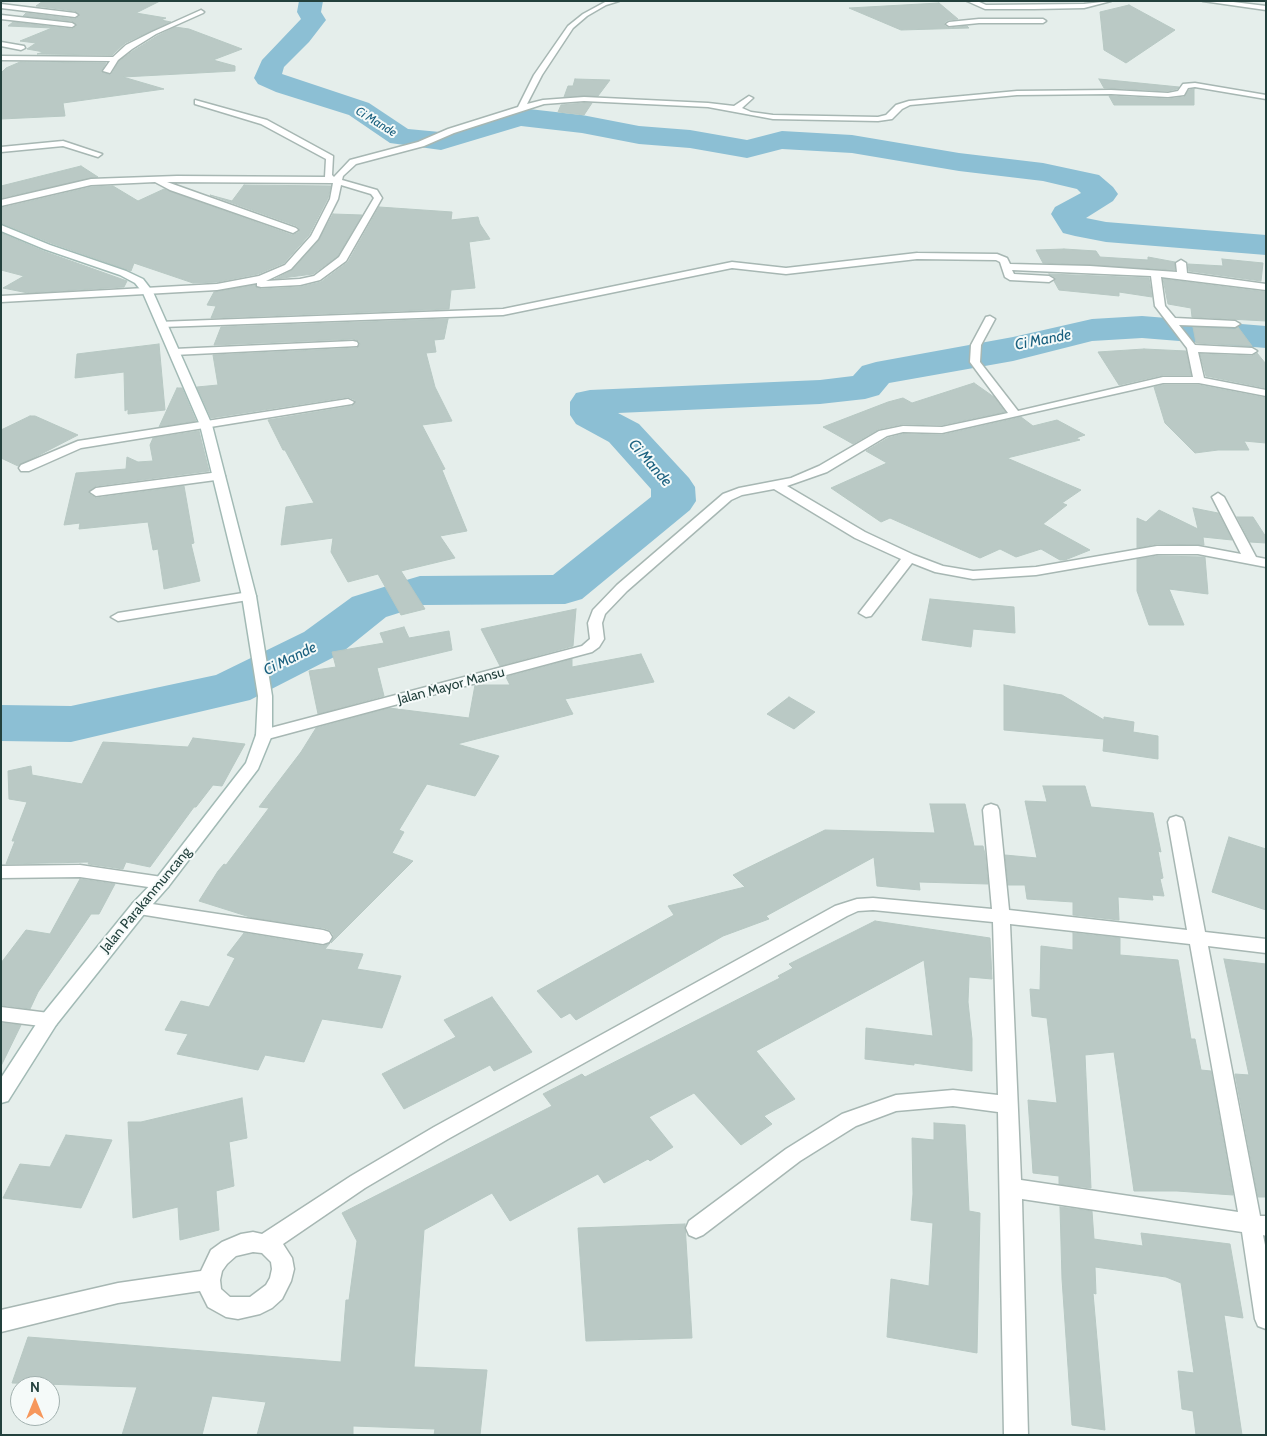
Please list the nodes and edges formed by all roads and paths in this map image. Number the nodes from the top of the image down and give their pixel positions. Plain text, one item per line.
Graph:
1 (616, 1) edge
2 (970, 1) edge
3 (1108, 1) edge
4 (1206, 1) edge
5 (1240, 4) edge
6 (985, 7) junction
7 (1, 8) edge
8 (1266, 8) edge
9 (201, 12) dead end
10 (75, 15) dead end
11 (1, 17) edge
12 (979, 21) junction
13 (1043, 21) dead end
14 (949, 24) dead end
15 (72, 25) dead end
16 (1, 44) edge
17 (21, 48) dead end
18 (1, 58) edge
19 (115, 59) junction
20 (107, 71) dead end
21 (1266, 97) edge
22 (749, 98) dead end
23 (198, 102) dead end
24 (522, 107) junction
25 (736, 108) junction
26 (1, 150) edge
27 (98, 154) dead end
28 (154, 179) junction
29 (336, 181) junction
30 (1, 203) edge
31 (1, 228) edge
32 (293, 230) dead end
33 (1181, 263) dead end
34 (1007, 267) junction
35 (1156, 273) junction
36 (1182, 275) junction
37 (1049, 279) dead end
38 (244, 284) junction
39 (1266, 287) edge
40 (148, 292) junction
41 (1, 299) edge
42 (990, 319) dead end
43 (1173, 323) junction
44 (162, 324) junction
45 (1235, 324) dead end
46 (353, 344) dead end
47 (1189, 344) junction
48 (1252, 351) dead end
49 (174, 352) junction
50 (1199, 380) junction
51 (1266, 393) edge
52 (348, 402) dead end
53 (1015, 415) junction
54 (206, 425) junction
55 (25, 468) dead end
56 (219, 476) junction
57 (777, 485) junction
58 (96, 492) dead end
59 (1218, 497) dead end
60 (909, 558) junction
61 (1251, 561) junction
62 (1266, 563) edge
63 (249, 596) junction
64 (866, 613) dead end
65 (118, 617) dead end
66 (264, 735) junction
67 (991, 810) dead end
68 (1176, 822) dead end
69 (1, 872) edge
70 (162, 883) junction
71 (139, 908) junction
72 (1001, 916) junction
73 (323, 937) dead end
74 (1198, 938) junction
75 (1266, 946) edge
76 (1, 1014) edge
77 (49, 1020) junction
78 (1, 1095) edge
79 (1008, 1105) junction
80 (1011, 1188) junction
81 (1258, 1225) edge
82 (696, 1228) dead end
83 (265, 1244) junction
84 (209, 1280) junction
85 (1266, 1319) edge
86 (1, 1321) edge
87 (1016, 1435) edge

1 - 24 street
2 - 6 street
3 - 6 street
4 - 5 street
5 - 8 street
6 - 12 street
7 - 10 street
9 - 19 street
11 - 15 street
12 - 13 street
12 - 14 street
16 - 17 street
18 - 19 street
19 - 20 street
21 - 25 street
22 - 25 street
23 - 29 street
24 - 25 street
24 - 29 street
26 - 27 street
28 - 29 street
28 - 30 street
28 - 32 street
29 - 38 street
29 - 38 street
31 - 40 street
33 - 36 street
34 - 35 street
34 - 37 street
34 - 44 street
35 - 36 street
35 - 43 street
36 - 39 street
38 - 40 street
40 - 41 street
40 - 44 street, Jalan Parakanmuncang
42 - 53 street
43 - 45 street
43 - 47 street
44 - 49 street, Jalan Parakanmuncang
46 - 49 street
47 - 48 street
47 - 50 street
49 - 54 street, Jalan Parakanmuncang
50 - 51 street
50 - 53 street
52 - 54 street
53 - 57 street
54 - 55 street
54 - 56 street, Jalan Parakanmuncang
56 - 58 street
56 - 63 street, Jalan Parakanmuncang
57 - 60 street
57 - 66 street, Jalan Mayor Mansu
59 - 61 street
60 - 61 street
60 - 64 street
61 - 62 street
63 - 65 street
63 - 66 street, Jalan Parakanmuncang
66 - 70 street, Jalan Parakanmuncang
67 - 72 street
68 - 74 street
69 - 70 street
70 - 71 street, Jalan Parakanmuncang
71 - 73 street
71 - 77 street, Jalan Parakanmuncang
72 - 74 street
72 - 79 street
72 - 83 street
74 - 75 street
74 - 81 street
76 - 77 street
77 - 78 street, Jalan Parakanmuncang
79 - 80 street
79 - 82 street
80 - 81 street
80 - 87 street
81 - 85 street
83 - 84 street
83 - 84 street
84 - 86 street

